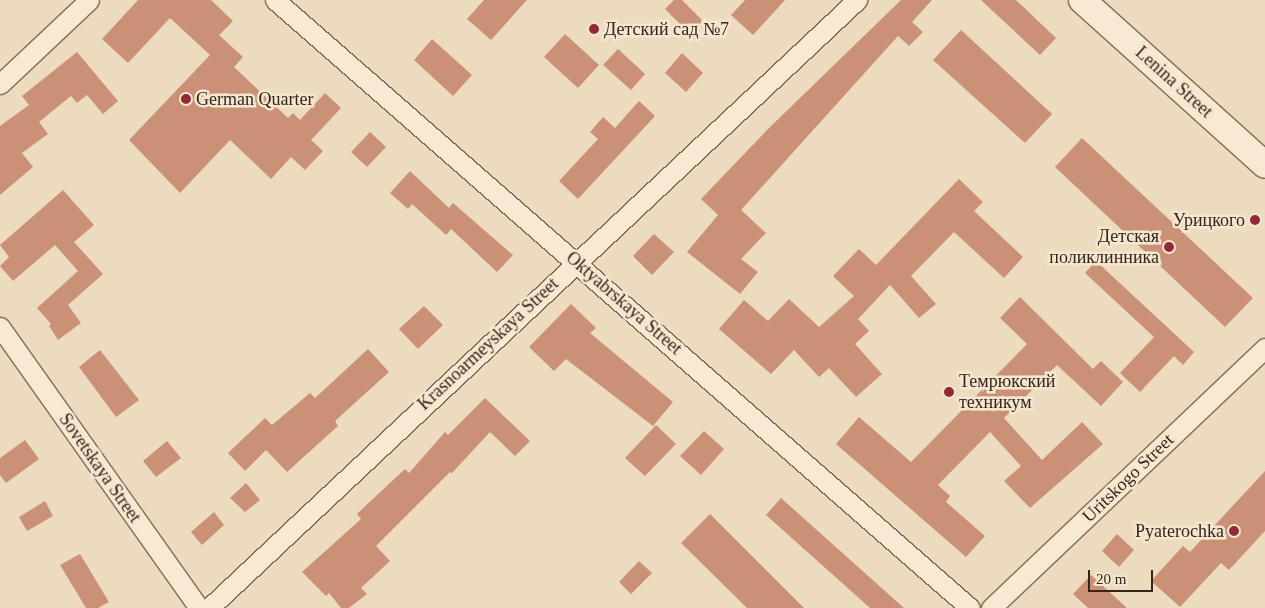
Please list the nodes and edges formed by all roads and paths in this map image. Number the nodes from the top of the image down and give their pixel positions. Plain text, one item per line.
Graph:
1 (89, 0) edge
2 (274, 0) edge
3 (857, 0) edge
4 (1082, 0) edge
5 (0, 84) edge
6 (1265, 165) edge
7 (576, 261) junction
8 (0, 327) edge
9 (1265, 348) edge
10 (199, 608) edge
11 (209, 608) edge
12 (970, 608) edge
13 (991, 608) edge

1 - 5 street
2 - 7 street, Oktyabrskaya Street
3 - 7 street, Krasnoarmeyskaya Street
4 - 6 street, Lenina Street
7 - 11 street, Krasnoarmeyskaya Street
7 - 12 street, Oktyabrskaya Street
8 - 10 street, Sovetskaya Street
9 - 13 street, Uritskogo Street

